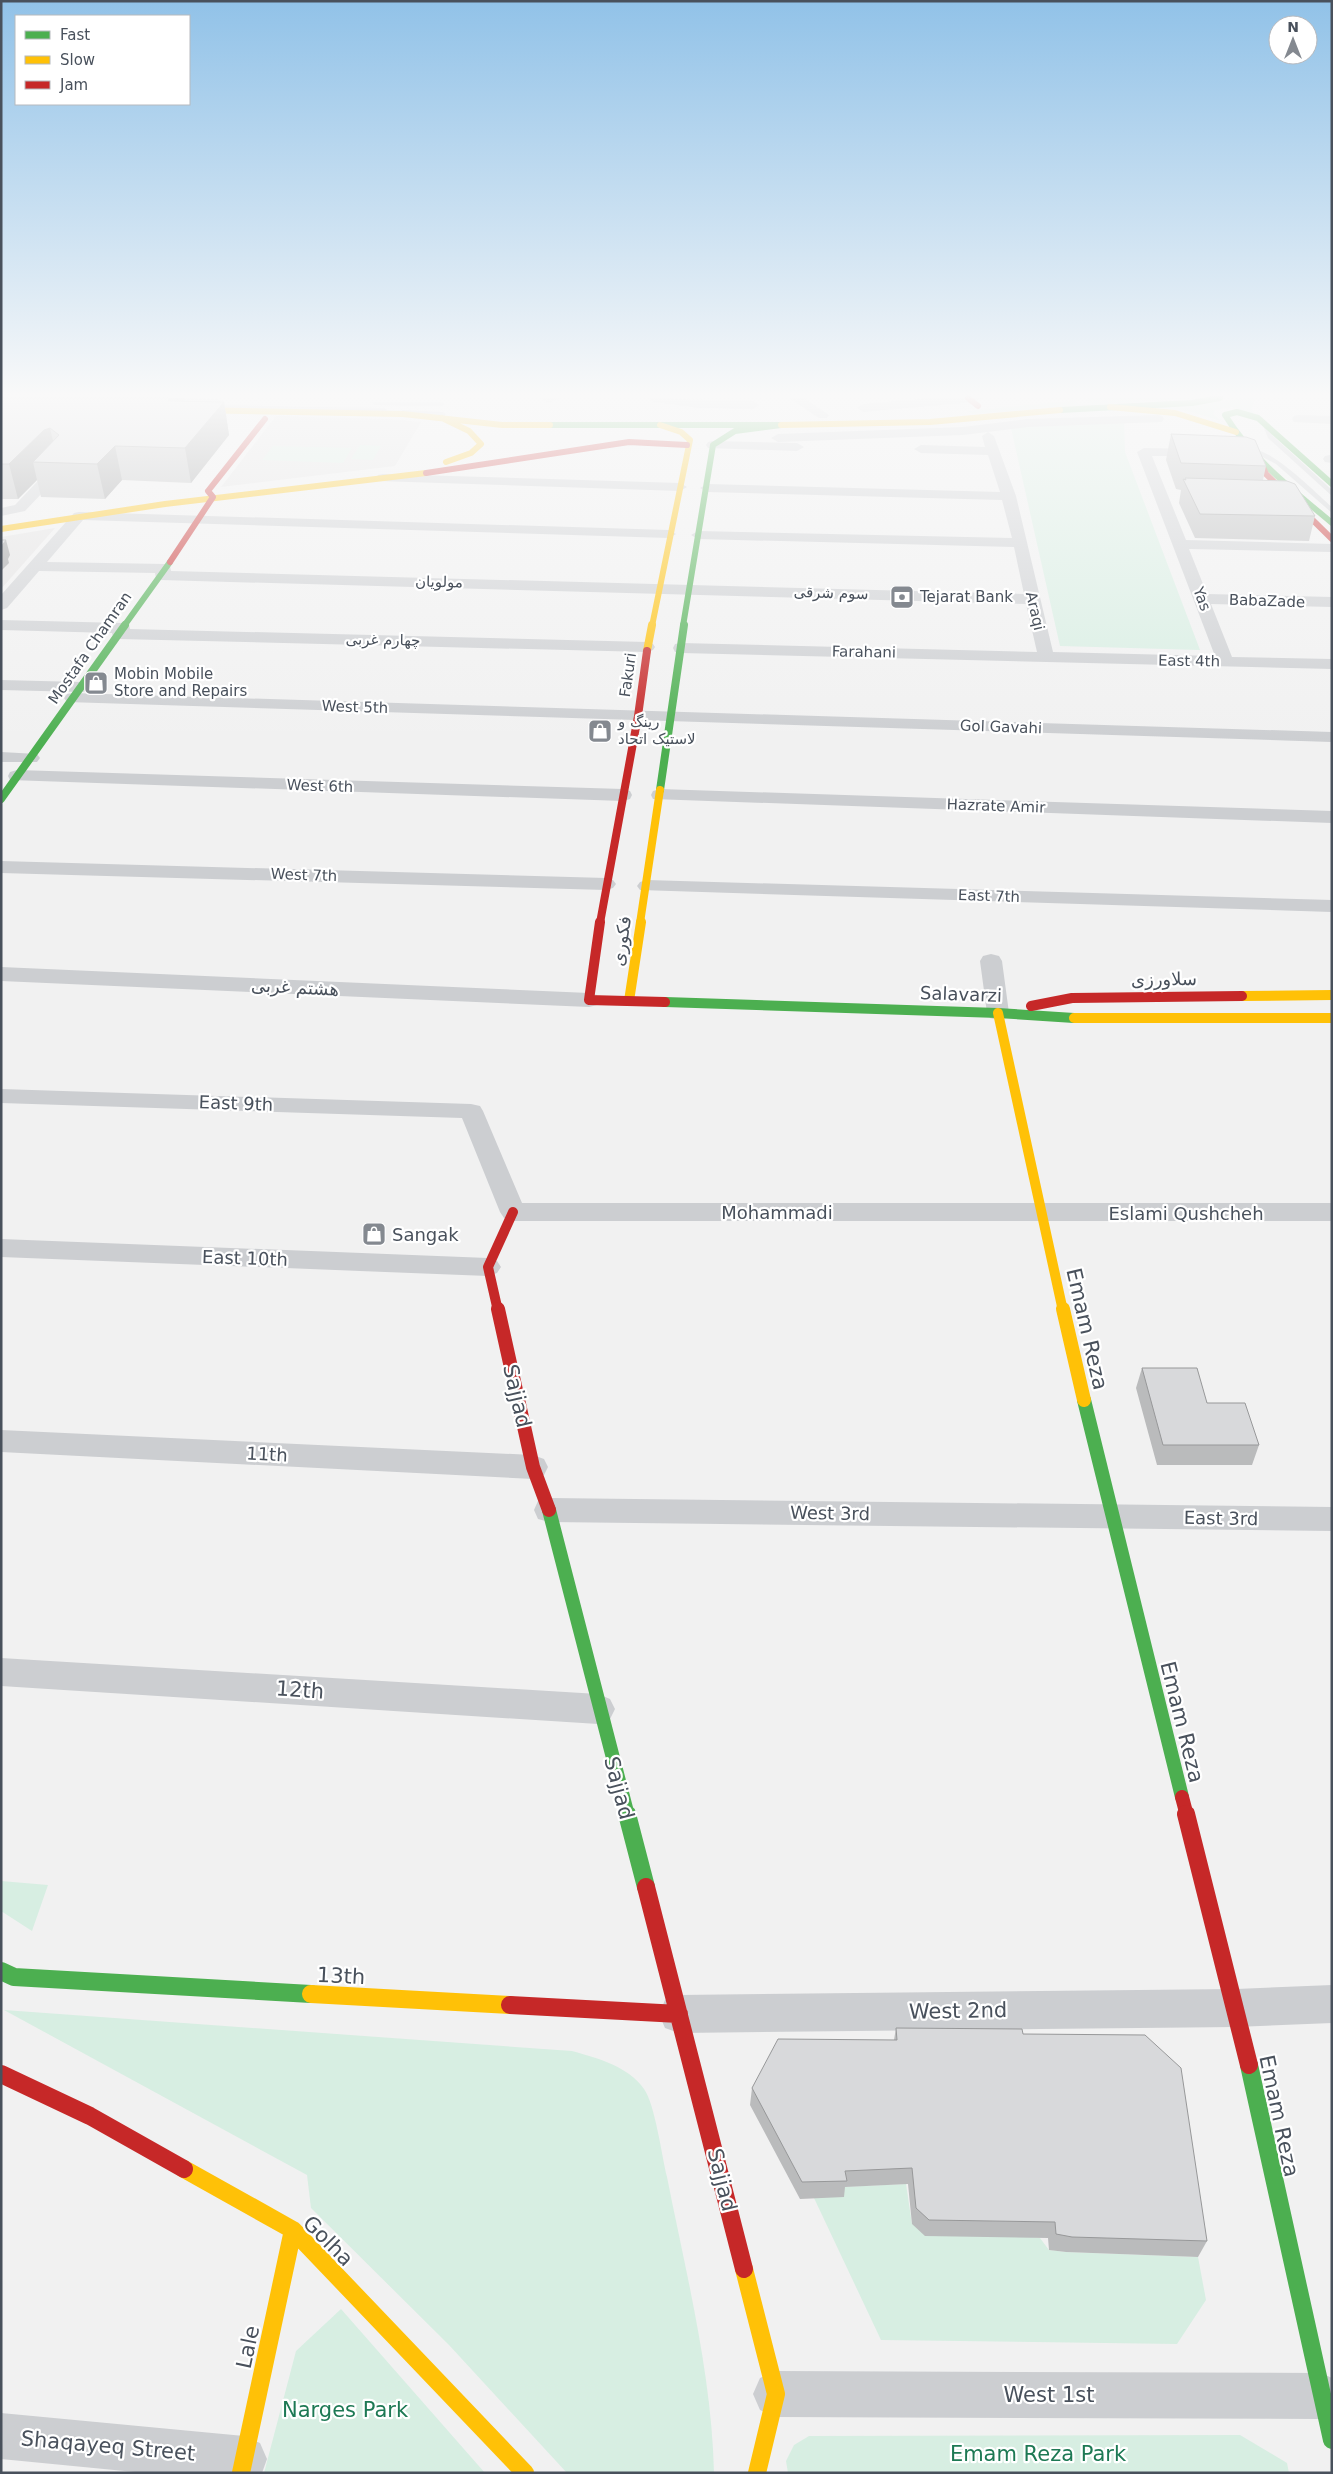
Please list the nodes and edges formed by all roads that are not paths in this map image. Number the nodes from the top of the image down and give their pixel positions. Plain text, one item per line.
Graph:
1 (65, 513) edge
2 (94, 513) edge
3 (202, 513) edge
4 (674, 513) edge
5 (702, 513) edge
6 (1013, 513) edge
7 (1168, 513) edge
8 (1305, 513) edge
9 (1322, 513) edge
10 (79, 516) junction
11 (200, 519) junction
12 (1, 522) edge
13 (1332, 523) edge
14 (1, 529) edge
15 (670, 534) junction
16 (698, 535) junction
17 (1332, 539) edge
18 (1020, 543) junction
19 (1180, 544) junction
20 (1332, 548) edge
21 (35, 566) junction
22 (163, 572) junction
23 (658, 587) junction
24 (689, 588) junction
25 (1033, 599) junction
26 (1202, 599) junction
27 (1332, 602) edge
28 (1, 605) edge
29 (1, 625) edge
30 (121, 631) junction
31 (647, 647) junction
32 (681, 648) junction
33 (1046, 657) junction
34 (1226, 662) junction
35 (1332, 664) edge
36 (1, 685) edge
37 (77, 692) junction
38 (638, 716) junction
39 (671, 717) junction
40 (1332, 737) edge
41 (1, 757) edge
42 (30, 758) junction
43 (18, 776) junction
44 (623, 795) junction
45 (660, 795) junction
46 (1, 799) edge
47 (1332, 817) edge
48 (1, 867) edge
49 (606, 884) junction
50 (647, 886) junction
51 (1332, 906) edge
52 (991, 961) dead end
53 (1, 974) edge
54 (1332, 996) edge
55 (589, 1000) junction
56 (629, 1001) junction
57 (998, 1013) junction
58 (1332, 1018) edge
59 (1, 1096) edge
60 (513, 1212) junction
61 (1332, 1212) edge
62 (1040, 1213) junction
63 (1, 1248) edge
64 (488, 1267) junction
65 (1, 1441) edge
66 (533, 1467) junction
67 (549, 1510) junction
68 (1111, 1517) junction
69 (1332, 1519) edge
70 (1, 1672) edge
71 (598, 1709) junction
72 (1, 1971) edge
73 (1332, 2004) edge
74 (1236, 2008) junction
75 (679, 2014) junction
76 (1, 2074) edge
77 (293, 2230) junction
78 (776, 2394) junction
79 (1321, 2396) junction
80 (1, 2436) edge
81 (1332, 2440) edge
82 (242, 2466) edge
83 (525, 2473) edge
84 (756, 2473) edge

1 - 12 main road
2 - 10 main road
3 - 11 main road, Mostafa Chamran
4 - 15 main road, Fakuri
5 - 16 main road
6 - 18 street, Araqi
7 - 19 street, Yas
8 - 17 main road
9 - 13 main road
10 - 11 street
10 - 14 main road
10 - 21 street
11 - 15 street
11 - 22 main road, Mostafa Chamran
15 - 23 main road, Fakuri
16 - 18 street
16 - 24 main road
18 - 25 street, Araqi
19 - 20 street
19 - 26 street, Yas
21 - 22 street, مولویان
21 - 28 street
22 - 23 street, مولویان
22 - 30 main road, Mostafa Chamran
23 - 24 street, مولویان
23 - 31 main road, Fakuri
24 - 25 street, سوم شرقی
24 - 32 main road
25 - 33 street, Araqi
26 - 27 street, BabaZade
26 - 34 street, Yas
29 - 30 street, چهارم غربی
30 - 31 street, چهارم غربی
30 - 37 main road, Mostafa Chamran
31 - 38 main road, Fakuri
32 - 33 street, Farahani
32 - 39 main road
33 - 34 street, East 4th
34 - 35 street, East 4th
36 - 37 street, West 5th
37 - 38 street, West 5th
37 - 42 main road, Mostafa Chamran
38 - 39 street, West 5th
38 - 44 main road, Fakuri
39 - 40 street, Gol Gavahi
39 - 45 main road
41 - 42 street
42 - 43 main road, Mostafa Chamran
43 - 44 street, West 6th
43 - 46 main road, Mostafa Chamran
44 - 49 main road, Fakuri
45 - 47 street, Hazrate Amir
45 - 50 main road
48 - 49 street, West 7th
49 - 55 main road, Fakuri
50 - 51 street, East 7th
50 - 56 main road, فکوری
52 - 57 street
53 - 55 street, هشتم غربی
54 - 57 main road, سلاورزی
55 - 56 main road, Salavarzi
56 - 57 main road, Salavarzi
57 - 58 main road, Salavarzi
57 - 62 main road, Emam Reza
59 - 60 street, East 9th
60 - 62 street, Mohammadi
60 - 64 main road
61 - 62 street, Eslami Qushcheh
62 - 68 main road, Emam Reza
63 - 64 street, East 10th
64 - 66 main road, Sajjad
65 - 66 street, 11th
66 - 67 main road, Sajjad
67 - 68 street, West 3rd
67 - 71 main road, Sajjad
68 - 69 street, East 3rd
68 - 74 main road, Emam Reza
70 - 71 street, 12th
71 - 75 main road, Sajjad
72 - 75 main road, 13th
73 - 74 street, West 2nd
74 - 75 street, West 2nd
74 - 79 main road, Emam Reza
75 - 78 main road, Sajjad
76 - 77 main road, Golha
77 - 82 main road, Lale
77 - 83 main road, Golha
78 - 79 street, West 1st
78 - 84 main road, Sajjad
79 - 81 main road, Emam Reza
80 - 82 street, Shaqayeq Street

